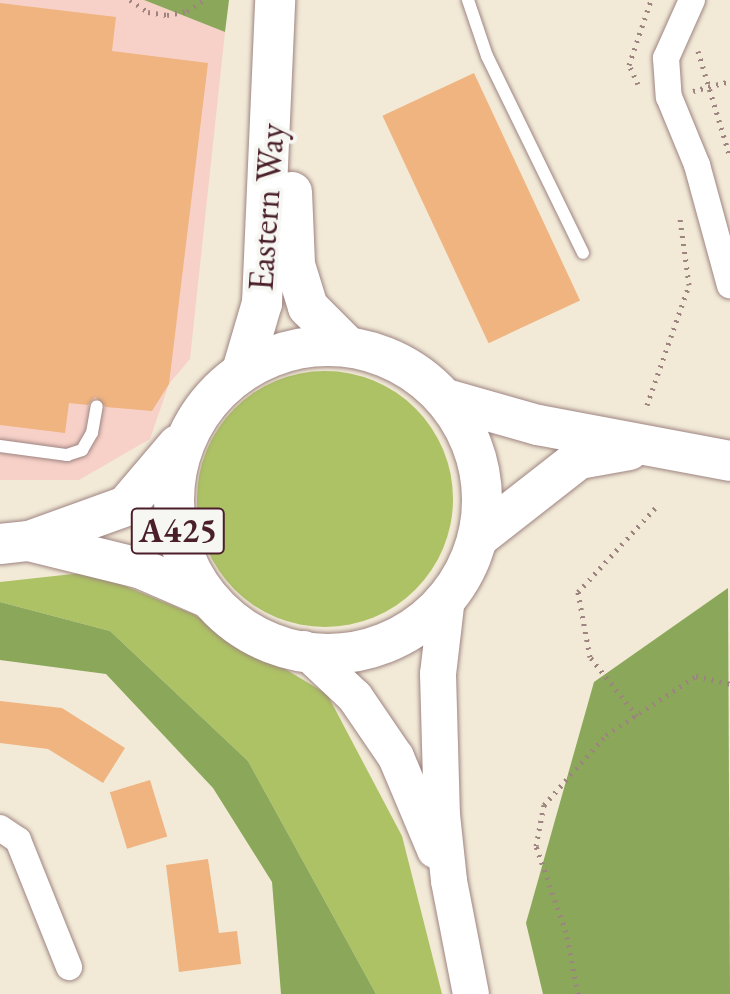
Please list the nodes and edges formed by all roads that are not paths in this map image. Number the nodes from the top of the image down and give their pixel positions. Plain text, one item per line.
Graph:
1 (275, 0) edge
2 (468, 0) edge
3 (692, 0) edge
4 (275, 41) junction
5 (583, 253) dead end
6 (730, 286) edge
7 (346, 345) junction
8 (242, 371) junction
9 (446, 399) junction
10 (97, 406) dead end
11 (180, 441) junction
12 (0, 446) edge
13 (648, 446) junction
14 (730, 461) edge
15 (479, 537) junction
16 (15, 542) edge
17 (206, 597) junction
18 (446, 606) junction
19 (304, 649) junction
20 (0, 828) edge
21 (449, 881) junction
22 (69, 967) dead end
23 (471, 994) edge

1 - 4 main road, Eastern Way
2 - 5 lane
3 - 6 street
4 - 7 main road, Eastern Way
4 - 8 main road, Eastern Way
7 - 8 main road
7 - 9 main road, A425
8 - 11 main road, A425
9 - 13 main road, A425
9 - 15 main road, A425
10 - 12 lane
11 - 16 main road, A425
11 - 17 main road, A425
13 - 14 main road, A425
13 - 15 main road, A425
15 - 18 main road, A425
16 - 17 main road, A425
17 - 19 main road, A425
18 - 19 main road, A425
18 - 21 main road
19 - 21 main road
20 - 22 street
21 - 23 main road

